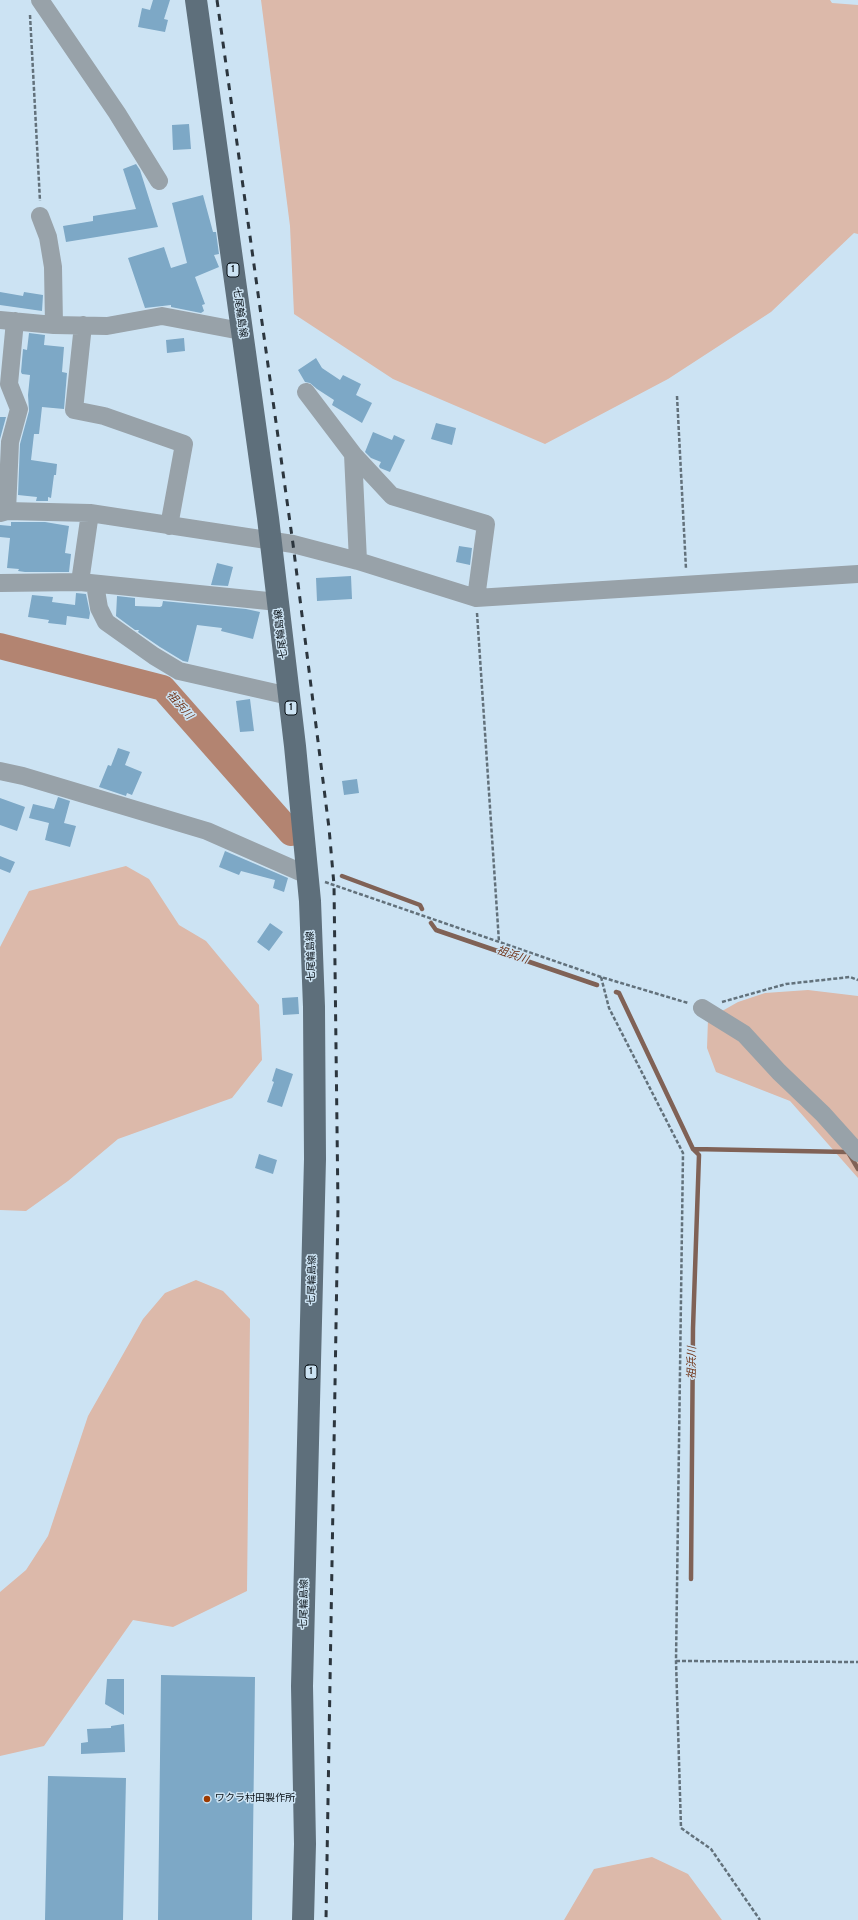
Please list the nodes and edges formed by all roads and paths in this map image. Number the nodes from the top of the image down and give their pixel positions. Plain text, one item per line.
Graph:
1 (196, 0) edge
2 (35, 4) edge
3 (159, 181) dead end
4 (40, 216) joint
5 (8, 321) edge
6 (54, 325) junction
7 (83, 326) junction
8 (241, 331) junction
9 (5, 377) edge
10 (306, 392) dead end
11 (678, 396) dead end
12 (5, 442) edge
13 (353, 454) junction
14 (3, 512) edge
15 (90, 513) junction
16 (169, 526) junction
17 (271, 541) junction
18 (358, 561) junction
19 (858, 574) edge
20 (0, 583) edge
21 (88, 583) junction
22 (687, 585) junction
23 (476, 598) junction
24 (278, 602) junction
25 (290, 696) junction
26 (0, 771) edge
27 (308, 875) junction
28 (499, 942) junction
29 (602, 977) junction
30 (858, 980) edge
31 (702, 1008) junction
32 (858, 1153) edge
33 (676, 1661) junction
34 (858, 1662) edge
35 (303, 1920) edge
36 (760, 1920) edge

1 - 8 main road, 七尾輪島線 / 1
2 - 3 street
2 - 4 path
4 - 6 street
5 - 6 street
5 - 9 street
6 - 7 street
7 - 8 street
7 - 16 street
8 - 17 main road, 七尾輪島線 / 1
9 - 12 street
10 - 13 street
11 - 22 path
12 - 14 street
13 - 18 street
13 - 23 street
14 - 15 street
15 - 16 street
15 - 21 street
16 - 17 street
17 - 18 street
17 - 24 main road, 七尾輪島線 / 1
18 - 23 street
19 - 22 street
20 - 21 street
21 - 24 street
21 - 25 street
22 - 23 street
23 - 28 path
24 - 25 main road, 七尾輪島線 / 1
25 - 27 main road, 七尾輪島線 / 1
26 - 27 street
27 - 28 path
27 - 35 main road, 七尾輪島線 / 1
28 - 29 path
29 - 31 path
29 - 33 path
30 - 31 path
31 - 32 street
33 - 34 path
33 - 36 path

